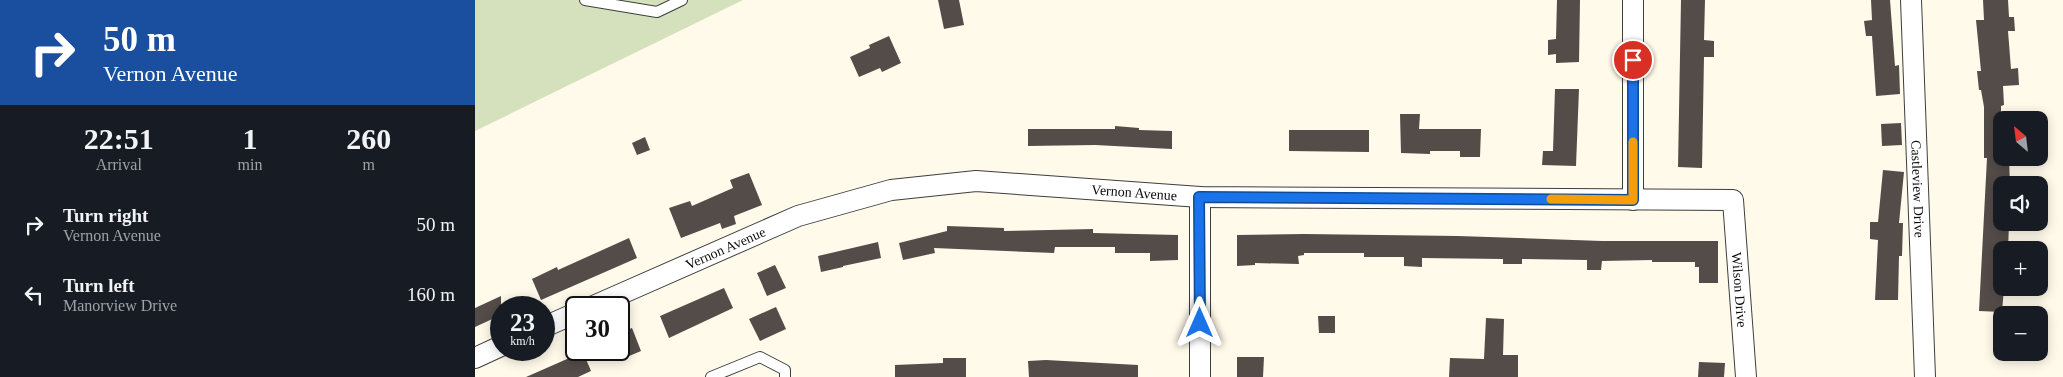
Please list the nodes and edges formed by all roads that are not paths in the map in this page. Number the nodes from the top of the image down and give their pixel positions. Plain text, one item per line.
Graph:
1 (585, 0) edge
2 (682, 0) edge
3 (1633, 0) edge
4 (1911, 0) edge
5 (1199, 197) junction
6 (1633, 200) junction
7 (1733, 200) joint
8 (616, 296) edge
9 (490, 351) edge
10 (475, 358) edge
11 (711, 377) edge
12 (785, 377) edge
13 (1200, 377) edge
14 (1745, 377) edge
15 (1925, 377) edge

1 - 2 lane
3 - 6 street
4 - 15 street, Castleview Drive
5 - 6 street, Vernon Avenue
5 - 8 street, Vernon Avenue
5 - 13 street
6 - 7 street, Vernon Avenue
7 - 14 street, Wilson Drive
9 - 10 street
11 - 12 lane

